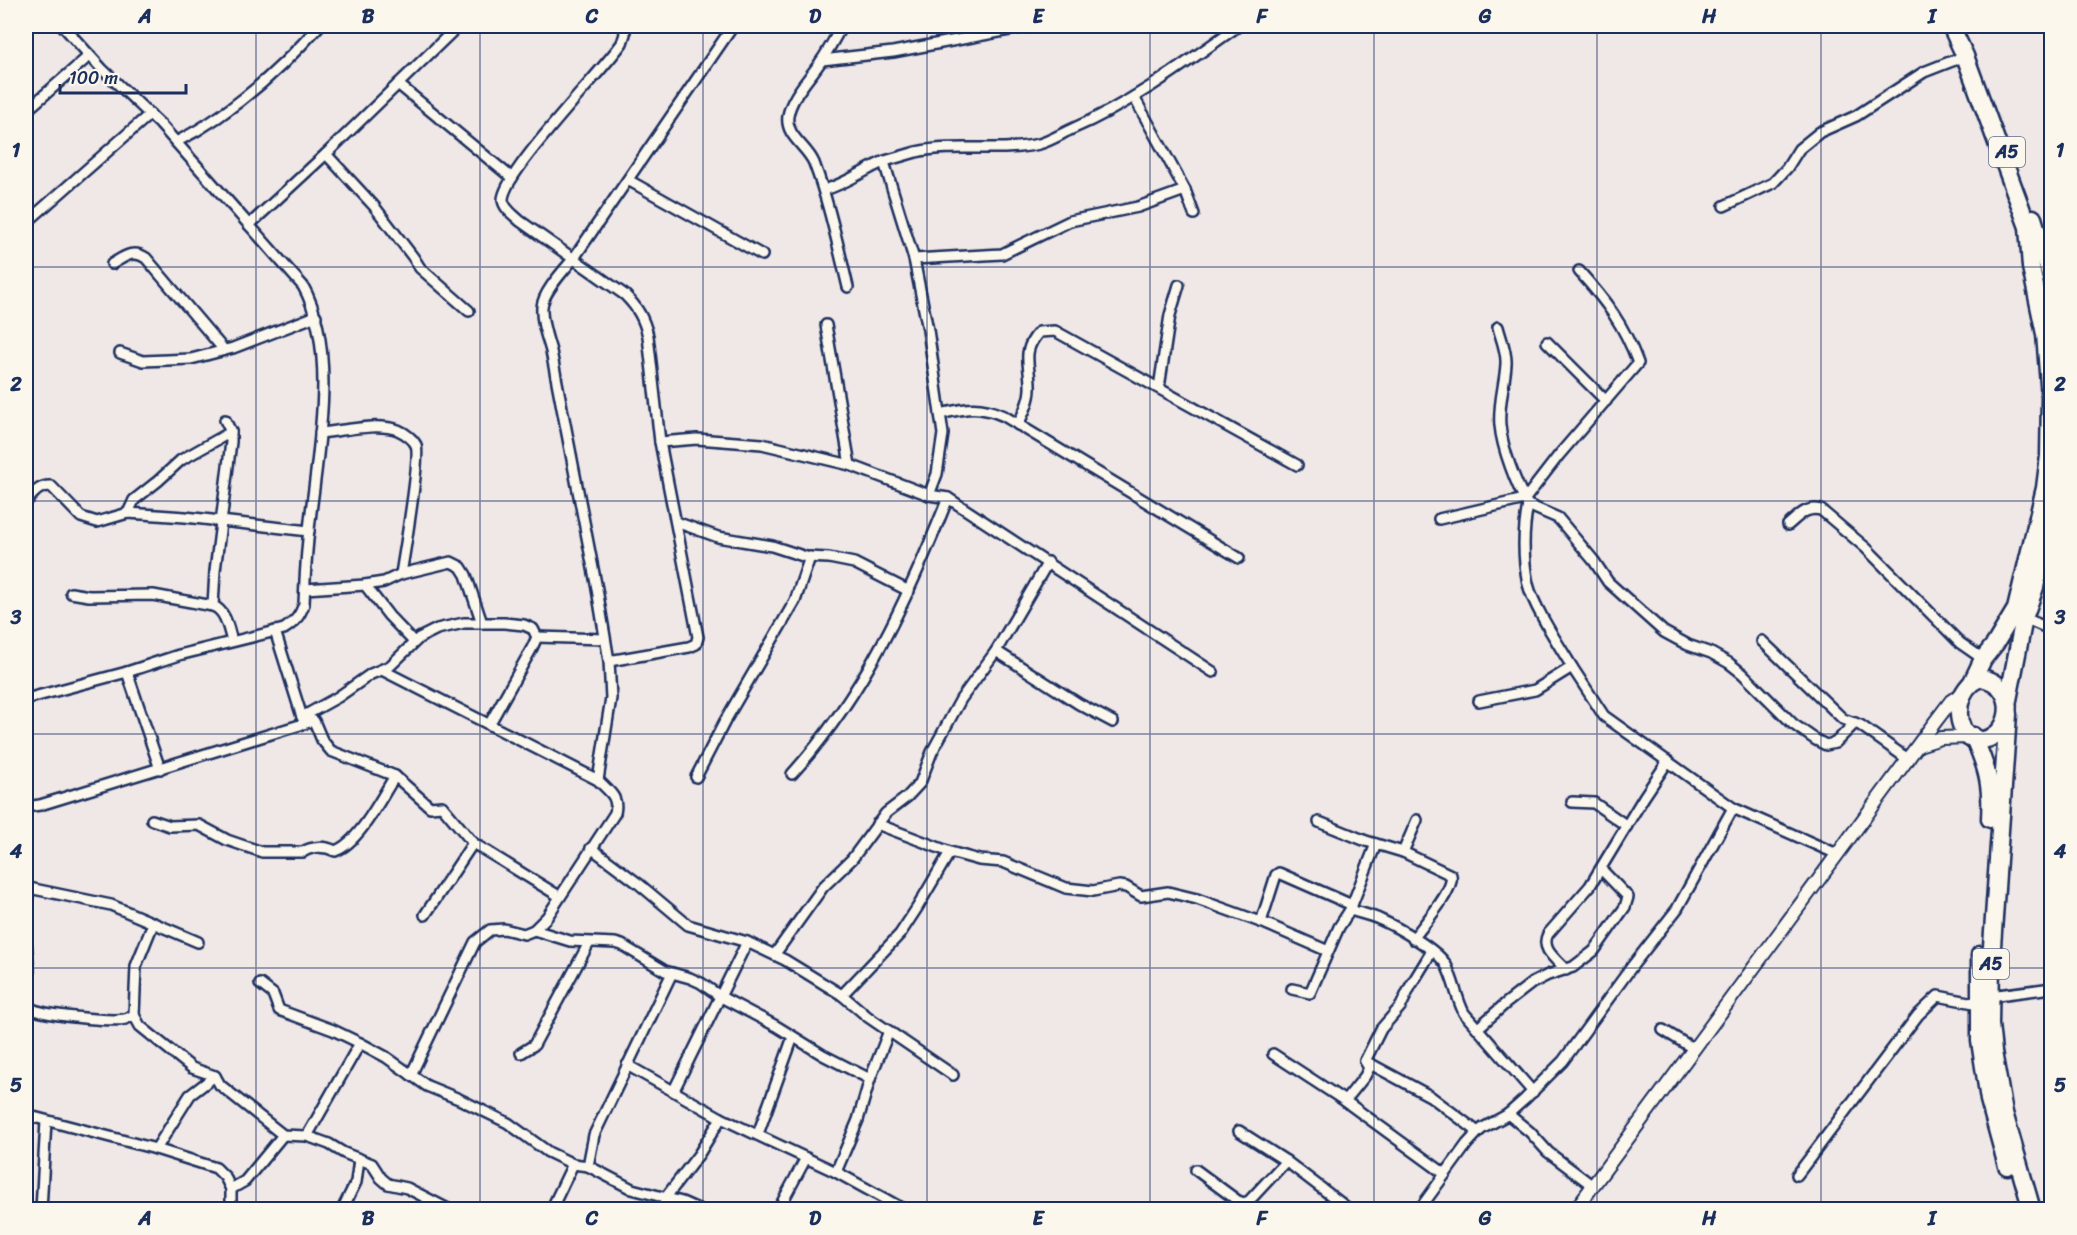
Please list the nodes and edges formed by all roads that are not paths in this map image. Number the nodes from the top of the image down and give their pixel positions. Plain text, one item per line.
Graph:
1 (63, 26) edge
2 (319, 26) edge
3 (458, 26) edge
4 (624, 26) edge
5 (733, 26) edge
6 (842, 26) edge
7 (1031, 26) edge
8 (1238, 26) edge
9 (1951, 26) edge
10 (1957, 26) edge
11 (89, 56) junction
12 (1965, 56) junction
13 (822, 60) junction
14 (398, 84) junction
15 (1134, 97) junction
16 (26, 111) edge
17 (150, 114) junction
18 (176, 142) junction
19 (326, 154) junction
20 (884, 162) junction
21 (512, 178) junction
22 (628, 180) junction
23 (824, 190) junction
24 (1185, 190) junction
25 (1724, 206) dead end
26 (1194, 214) dead end
27 (26, 223) edge
28 (249, 225) junction
29 (762, 255) dead end
30 (574, 258) junction
31 (914, 259) junction
32 (112, 264) dead end
33 (1580, 271) dead end
34 (2052, 280) edge
35 (1179, 285) dead end
36 (848, 287) dead end
37 (469, 310) dead end
38 (316, 316) junction
39 (826, 325) dead end
40 (1498, 327) dead end
41 (1547, 342) dead end
42 (224, 350) junction
43 (120, 353) dead end
44 (1159, 388) junction
45 (1606, 401) junction
46 (940, 414) junction
47 (225, 420) dead end
48 (1018, 425) junction
49 (231, 432) junction
50 (320, 433) junction
51 (660, 442) junction
52 (850, 465) junction
53 (1297, 465) dead end
54 (929, 495) junction
55 (948, 498) junction
56 (26, 502) edge
57 (1526, 502) junction
58 (128, 513) junction
59 (2052, 516) edge
60 (1439, 519) dead end
61 (222, 521) junction
62 (676, 522) junction
63 (1788, 525) dead end
64 (309, 531) junction
65 (810, 557) junction
66 (1239, 558) dead end
67 (1048, 562) junction
68 (401, 574) junction
69 (365, 585) junction
70 (305, 589) junction
71 (909, 591) junction
72 (71, 593) dead end
73 (213, 606) junction
74 (2024, 618) junction
75 (482, 623) junction
76 (2052, 630) edge
77 (275, 631) junction
78 (537, 637) junction
79 (605, 639) junction
80 (232, 640) junction
81 (1762, 641) dead end
82 (414, 642) junction
83 (996, 651) junction
84 (1983, 659) junction
85 (609, 661) junction
86 (1572, 668) junction
87 (382, 670) junction
88 (127, 672) junction
89 (1213, 672) dead end
90 (1968, 687) junction
91 (26, 699) edge
92 (1479, 701) dead end
93 (2008, 707) junction
94 (302, 717) junction
95 (314, 721) junction
96 (1113, 722) dead end
97 (1855, 723) junction
98 (489, 725) junction
99 (1970, 736) junction
100 (1919, 745) junction
101 (1909, 760) junction
102 (1668, 761) junction
103 (160, 769) junction
104 (792, 774) dead end
105 (395, 776) junction
106 (696, 777) dead end
107 (598, 780) junction
108 (1572, 802) dead end
109 (26, 807) edge
110 (1733, 808) junction
111 (152, 820) dead end
112 (1417, 820) dead end
113 (1319, 822) dead end
114 (877, 825) junction
115 (1627, 826) junction
116 (473, 843) junction
117 (1376, 844) junction
118 (591, 848) junction
119 (950, 852) junction
120 (1403, 852) junction
121 (1837, 854) junction
122 (1601, 869) junction
123 (27, 887) edge
124 (560, 896) junction
125 (26, 907) edge
126 (1351, 908) junction
127 (425, 915) dead end
128 (1261, 922) junction
129 (153, 924) junction
130 (534, 930) junction
131 (1413, 939) junction
132 (26, 942) edge
133 (198, 942) dead end
134 (747, 942) junction
135 (589, 943) junction
136 (1328, 951) junction
137 (1432, 951) junction
138 (775, 954) junction
139 (1566, 970) junction
140 (672, 973) junction
141 (260, 984) dead end
142 (2052, 988) edge
143 (1292, 989) dead end
144 (842, 995) junction
145 (721, 997) junction
146 (1985, 1000) junction
147 (134, 1015) junction
148 (1478, 1028) junction
149 (1663, 1030) dead end
150 (889, 1031) junction
151 (793, 1037) junction
152 (360, 1043) junction
153 (1694, 1049) junction
154 (521, 1053) dead end
155 (1273, 1054) dead end
156 (1365, 1061) junction
157 (627, 1065) junction
158 (953, 1075) dead end
159 (215, 1076) junction
160 (411, 1076) junction
161 (870, 1079) junction
162 (674, 1090) junction
163 (1533, 1092) junction
164 (1345, 1101) junction
165 (1508, 1114) junction
166 (26, 1115) edge
167 (721, 1118) junction
168 (46, 1121) junction
169 (1239, 1131) dead end
170 (1478, 1132) junction
171 (758, 1134) junction
172 (283, 1136) junction
173 (307, 1136) junction
174 (156, 1149) junction
175 (806, 1158) junction
176 (359, 1159) junction
177 (1286, 1161) junction
178 (573, 1164) junction
179 (588, 1166) junction
180 (1196, 1170) dead end
181 (836, 1172) junction
182 (1445, 1174) junction
183 (1797, 1175) dead end
184 (1593, 1186) junction
185 (231, 1189) junction
186 (666, 1197) junction
187 (41, 1209) edge
188 (231, 1209) edge
189 (342, 1209) edge
190 (450, 1209) edge
191 (551, 1209) edge
192 (663, 1209) edge
193 (700, 1209) edge
194 (778, 1209) edge
195 (905, 1209) edge
196 (1350, 1209) edge
197 (1419, 1209) edge
198 (1575, 1209) edge
199 (2021, 1209) edge
200 (2032, 1209) edge

1 - 11 street
2 - 18 street
3 - 14 street
4 - 21 street
5 - 22 street
6 - 13 street
7 - 13 street
8 - 15 street
9 - 12 highway, A5
10 - 34 highway, A5
11 - 16 street
11 - 17 street
12 - 25 street
12 - 84 highway, A5
13 - 23 street
14 - 19 street
14 - 21 street
15 - 20 street
15 - 24 street
17 - 18 street
17 - 27 street
18 - 28 street
19 - 28 street
19 - 37 street
20 - 23 street
20 - 31 street
21 - 30 street
22 - 29 street
22 - 30 street
23 - 36 street
24 - 26 street
24 - 31 street
28 - 38 street
30 - 51 street
30 - 79 street
31 - 46 street
32 - 42 street
33 - 45 street
35 - 44 street
38 - 42 street
38 - 50 street
39 - 52 street
40 - 57 street
41 - 45 street
42 - 43 street
44 - 48 street
44 - 53 street
45 - 57 street
46 - 48 street
46 - 54 street
47 - 49 street
48 - 66 street
49 - 58 street
49 - 61 street
50 - 64 street
50 - 68 street
51 - 52 street
51 - 62 street
52 - 54 street
54 - 55 street
55 - 67 street
55 - 71 street
56 - 58 street
57 - 60 street
57 - 86 street
57 - 97 street
58 - 61 street
59 - 74 highway, A5
61 - 64 street
61 - 73 street
62 - 65 street
62 - 85 street
63 - 84 street
64 - 70 street
65 - 71 street
65 - 106 street
67 - 83 street
67 - 89 street
68 - 69 street
68 - 75 street
69 - 70 street
69 - 82 street
70 - 77 street
71 - 104 street
72 - 73 street
73 - 80 street
74 - 76 street
74 - 93 highway, A5
75 - 78 street
75 - 82 street
77 - 80 street
77 - 94 street
78 - 79 street
78 - 98 street
79 - 85 street
80 - 88 street
81 - 97 street
82 - 87 street
83 - 96 street
83 - 114 street
84 - 90 highway, A5
85 - 107 street
86 - 92 street
86 - 102 street
87 - 94 street
87 - 98 street
88 - 91 street
88 - 103 street
90 - 93 highway
90 - 99 highway, A5
90 - 100 main road
93 - 99 highway, A5
93 - 146 highway, A5
94 - 95 street
95 - 103 street
95 - 105 street
97 - 101 street
98 - 107 street
99 - 100 main road
99 - 146 highway, A5
100 - 101 main road
101 - 121 main road
102 - 110 street
102 - 115 street
103 - 109 street
105 - 111 street
105 - 116 street
107 - 118 street
108 - 115 street
110 - 121 street
110 - 163 street
112 - 120 street
113 - 117 street
114 - 119 street
114 - 138 street
115 - 122 street
116 - 124 street
116 - 127 street
117 - 120 street
117 - 126 street
118 - 124 street
118 - 134 street
119 - 128 street
119 - 144 street
120 - 131 street
121 - 153 main road
122 - 139 street
122 - 139 street
123 - 125 street
123 - 129 street
124 - 130 street
126 - 128 street
126 - 131 street
126 - 136 street
128 - 136 street
129 - 133 street
129 - 147 street
130 - 135 street
130 - 160 street
131 - 137 street
132 - 147 street
134 - 138 street
134 - 145 street
135 - 140 street
135 - 154 street
136 - 143 street
137 - 148 street
137 - 156 street
138 - 144 street
139 - 148 street
140 - 145 street
140 - 157 street
141 - 152 street
142 - 146 street
144 - 150 street
145 - 151 street
145 - 162 street
146 - 183 street
146 - 199 highway, A5
146 - 200 highway, A5
147 - 159 street
148 - 163 street
149 - 153 street
150 - 158 street
150 - 161 street
151 - 161 street
151 - 171 street
152 - 160 street
152 - 173 street
153 - 184 main road
155 - 164 street
156 - 164 street
156 - 170 street
157 - 162 street
157 - 179 street
159 - 172 street
159 - 174 street
160 - 178 street
161 - 181 street
162 - 167 street
163 - 165 street
164 - 182 street
165 - 170 street
165 - 184 street
166 - 168 street
167 - 171 street
167 - 186 street
168 - 174 street
168 - 187 street
169 - 177 street
170 - 182 street
171 - 175 street
172 - 173 street
172 - 185 street
173 - 176 street
174 - 185 street
175 - 181 street
175 - 194 street
176 - 189 street
176 - 190 street
177 - 180 street
177 - 196 street
178 - 179 street
178 - 191 street
179 - 186 street
181 - 195 street
182 - 197 street
184 - 198 main road
185 - 188 street
186 - 192 street
186 - 193 street

